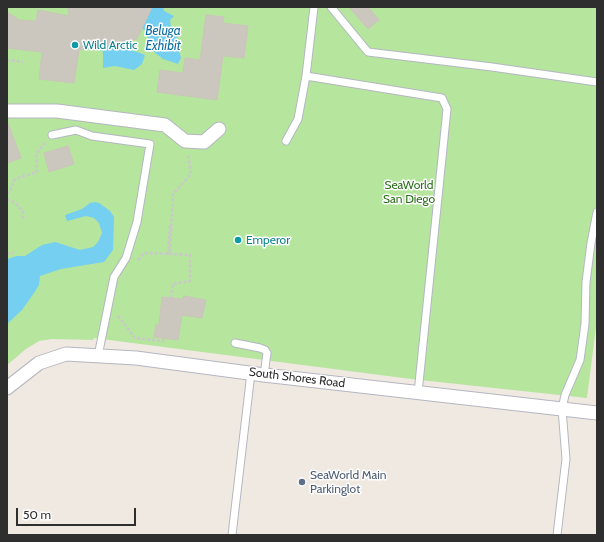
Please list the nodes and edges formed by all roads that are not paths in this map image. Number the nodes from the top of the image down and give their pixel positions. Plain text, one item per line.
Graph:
1 (314, 7) edge
2 (331, 7) edge
3 (306, 76) junction
4 (597, 82) edge
5 (7, 111) edge
6 (219, 129) dead end
7 (52, 135) road end
8 (286, 141) dead end
9 (597, 212) edge
10 (234, 343) dead end
11 (98, 356) junction
12 (251, 373) junction
13 (264, 375) junction
14 (7, 388) edge
15 (418, 393) junction
16 (562, 409) junction
17 (597, 413) edge
18 (232, 535) edge
19 (557, 535) edge

1 - 3 lane
2 - 4 lane
3 - 8 lane
3 - 15 lane
5 - 6 street
7 - 11 lane
9 - 16 lane
10 - 13 lane
11 - 12 street, South Shores Road
11 - 14 street, South Shores Road
12 - 13 street, South Shores Road
12 - 18 lane
13 - 15 street, South Shores Road
15 - 16 street, South Shores Road
16 - 17 street, South Shores Road
16 - 19 lane

